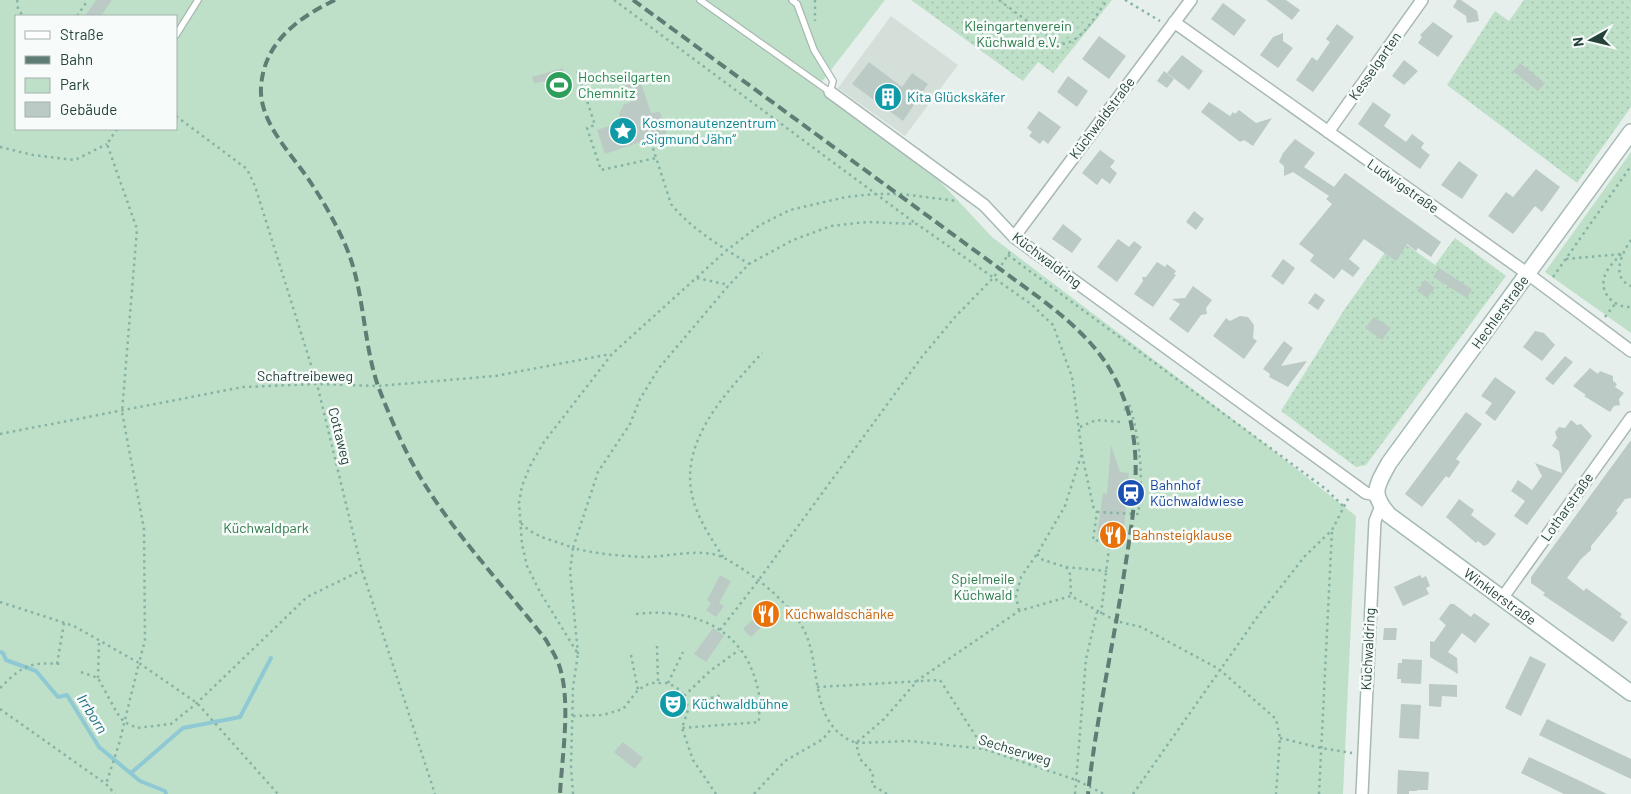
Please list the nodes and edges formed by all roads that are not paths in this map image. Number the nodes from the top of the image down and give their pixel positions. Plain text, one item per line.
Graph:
1 (198, 0) edge
2 (700, 0) edge
3 (792, 0) edge
4 (1190, 0) edge
5 (1422, 0) edge
6 (1172, 25) junction
7 (178, 31) edge
8 (830, 92) junction
9 (1328, 132) junction
10 (1631, 132) edge
11 (1014, 237) junction
12 (1528, 274) junction
13 (1631, 351) edge
14 (1631, 418) edge
15 (1378, 500) junction
16 (1503, 597) junction
17 (1631, 693) edge
18 (1362, 794) edge

1 - 7 lane
2 - 8 lane, Küchwaldring
3 - 8 lane
4 - 6 street, Küchwaldstraße
5 - 9 street, Kesselgarten
6 - 9 street, Ludwigstraße
6 - 11 street, Küchwaldstraße
8 - 11 street, Küchwaldring
9 - 12 street, Ludwigstraße
10 - 12 main road, Hechlerstraße
11 - 15 street, Küchwaldring
12 - 13 street, Ludwigstraße
12 - 15 main road, Hechlerstraße
14 - 16 street, Lotharstraße
15 - 16 main road, Winklerstraße
15 - 18 street, Küchwaldring
16 - 17 main road, Winklerstraße

